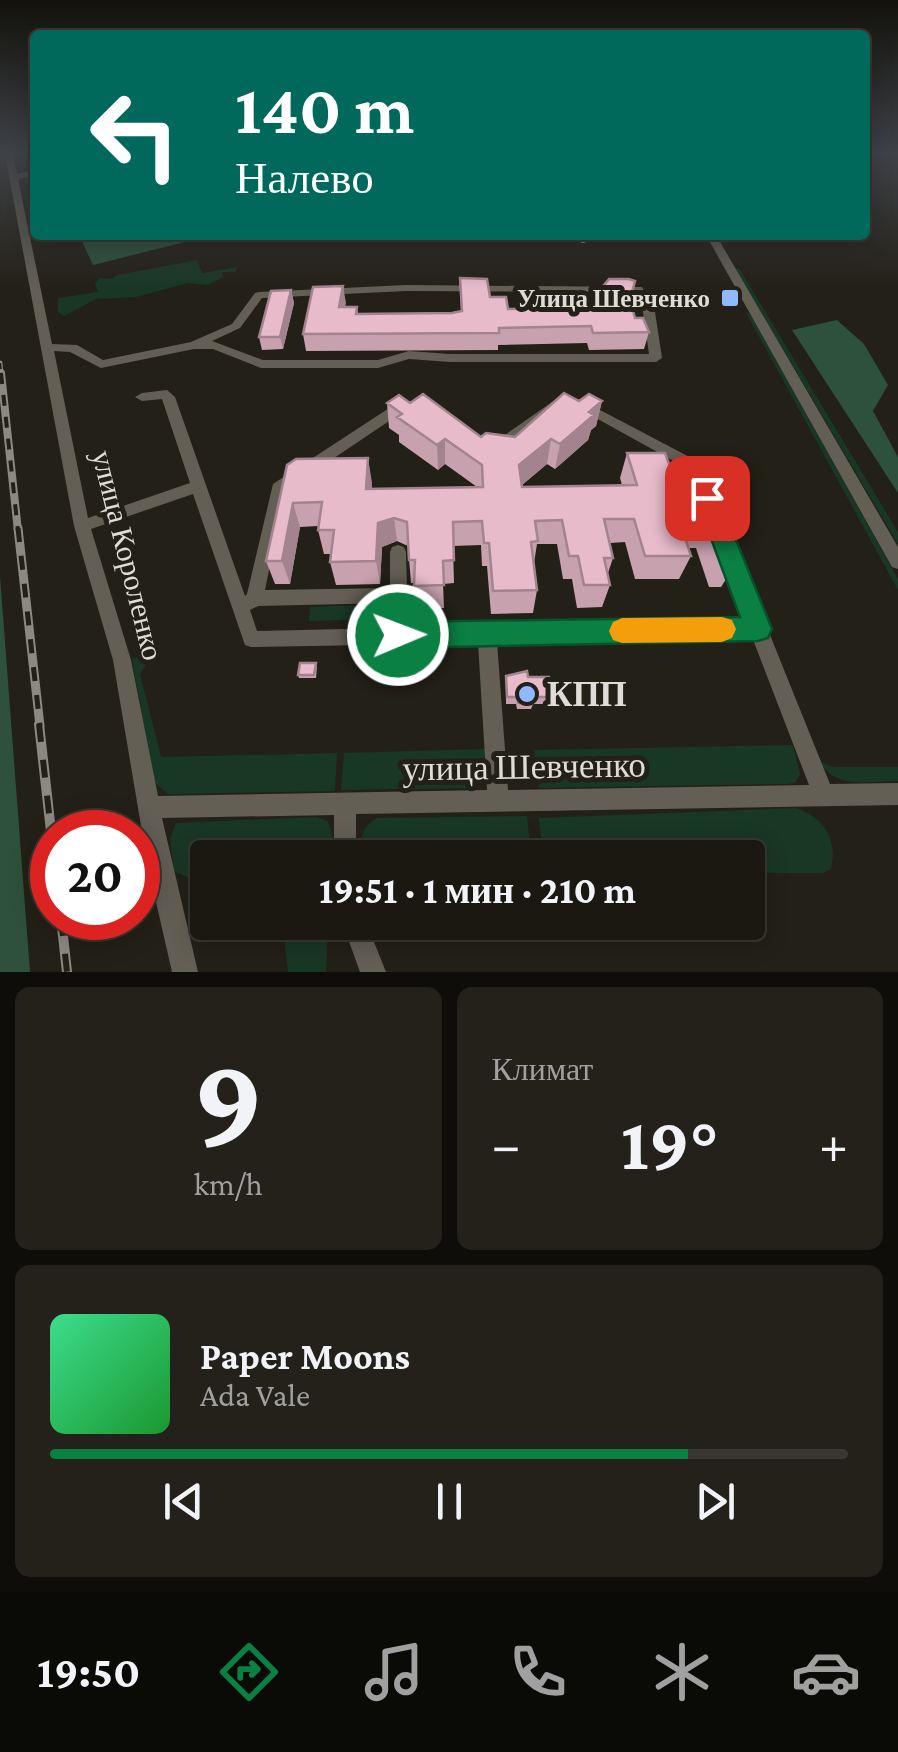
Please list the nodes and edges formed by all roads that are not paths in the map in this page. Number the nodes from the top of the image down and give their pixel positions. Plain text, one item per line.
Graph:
1 (26, 200) edge
2 (30, 228) edge
3 (32, 240) edge
4 (714, 240) edge
5 (194, 345) junction
6 (47, 347) junction
7 (142, 398) dead end
8 (421, 402) edge
9 (483, 442) edge
10 (198, 486) junction
11 (716, 520) edge
12 (82, 526) junction
13 (723, 538) edge
14 (398, 552) dead end
15 (898, 562) edge
16 (401, 595) junction
17 (248, 603) junction
18 (758, 629) junction
19 (488, 633) junction
20 (398, 635) junction
21 (898, 794) edge
22 (824, 795) junction
23 (498, 799) junction
24 (345, 804) junction
25 (151, 807) junction
26 (345, 840) edge
27 (361, 940) edge
28 (185, 972) edge
29 (373, 972) edge

1 - 2 street, улица Короленко
3 - 6 street, улица Короленко
4 - 15 street
5 - 5 street
5 - 6 street
6 - 12 street, улица Короленко
7 - 10 street
8 - 17 street
9 - 11 street
10 - 12 street
10 - 17 street
12 - 25 street, улица Короленко
13 - 18 street
14 - 16 street
16 - 17 street
16 - 20 street
17 - 20 street
18 - 19 street
18 - 22 street
19 - 20 street
19 - 23 street
21 - 22 street, улица Шевченко
22 - 23 street, улица Шевченко
23 - 24 street, улица Шевченко
24 - 25 street, улица Шевченко
24 - 26 street
25 - 28 street, улица Короленко
27 - 29 street

